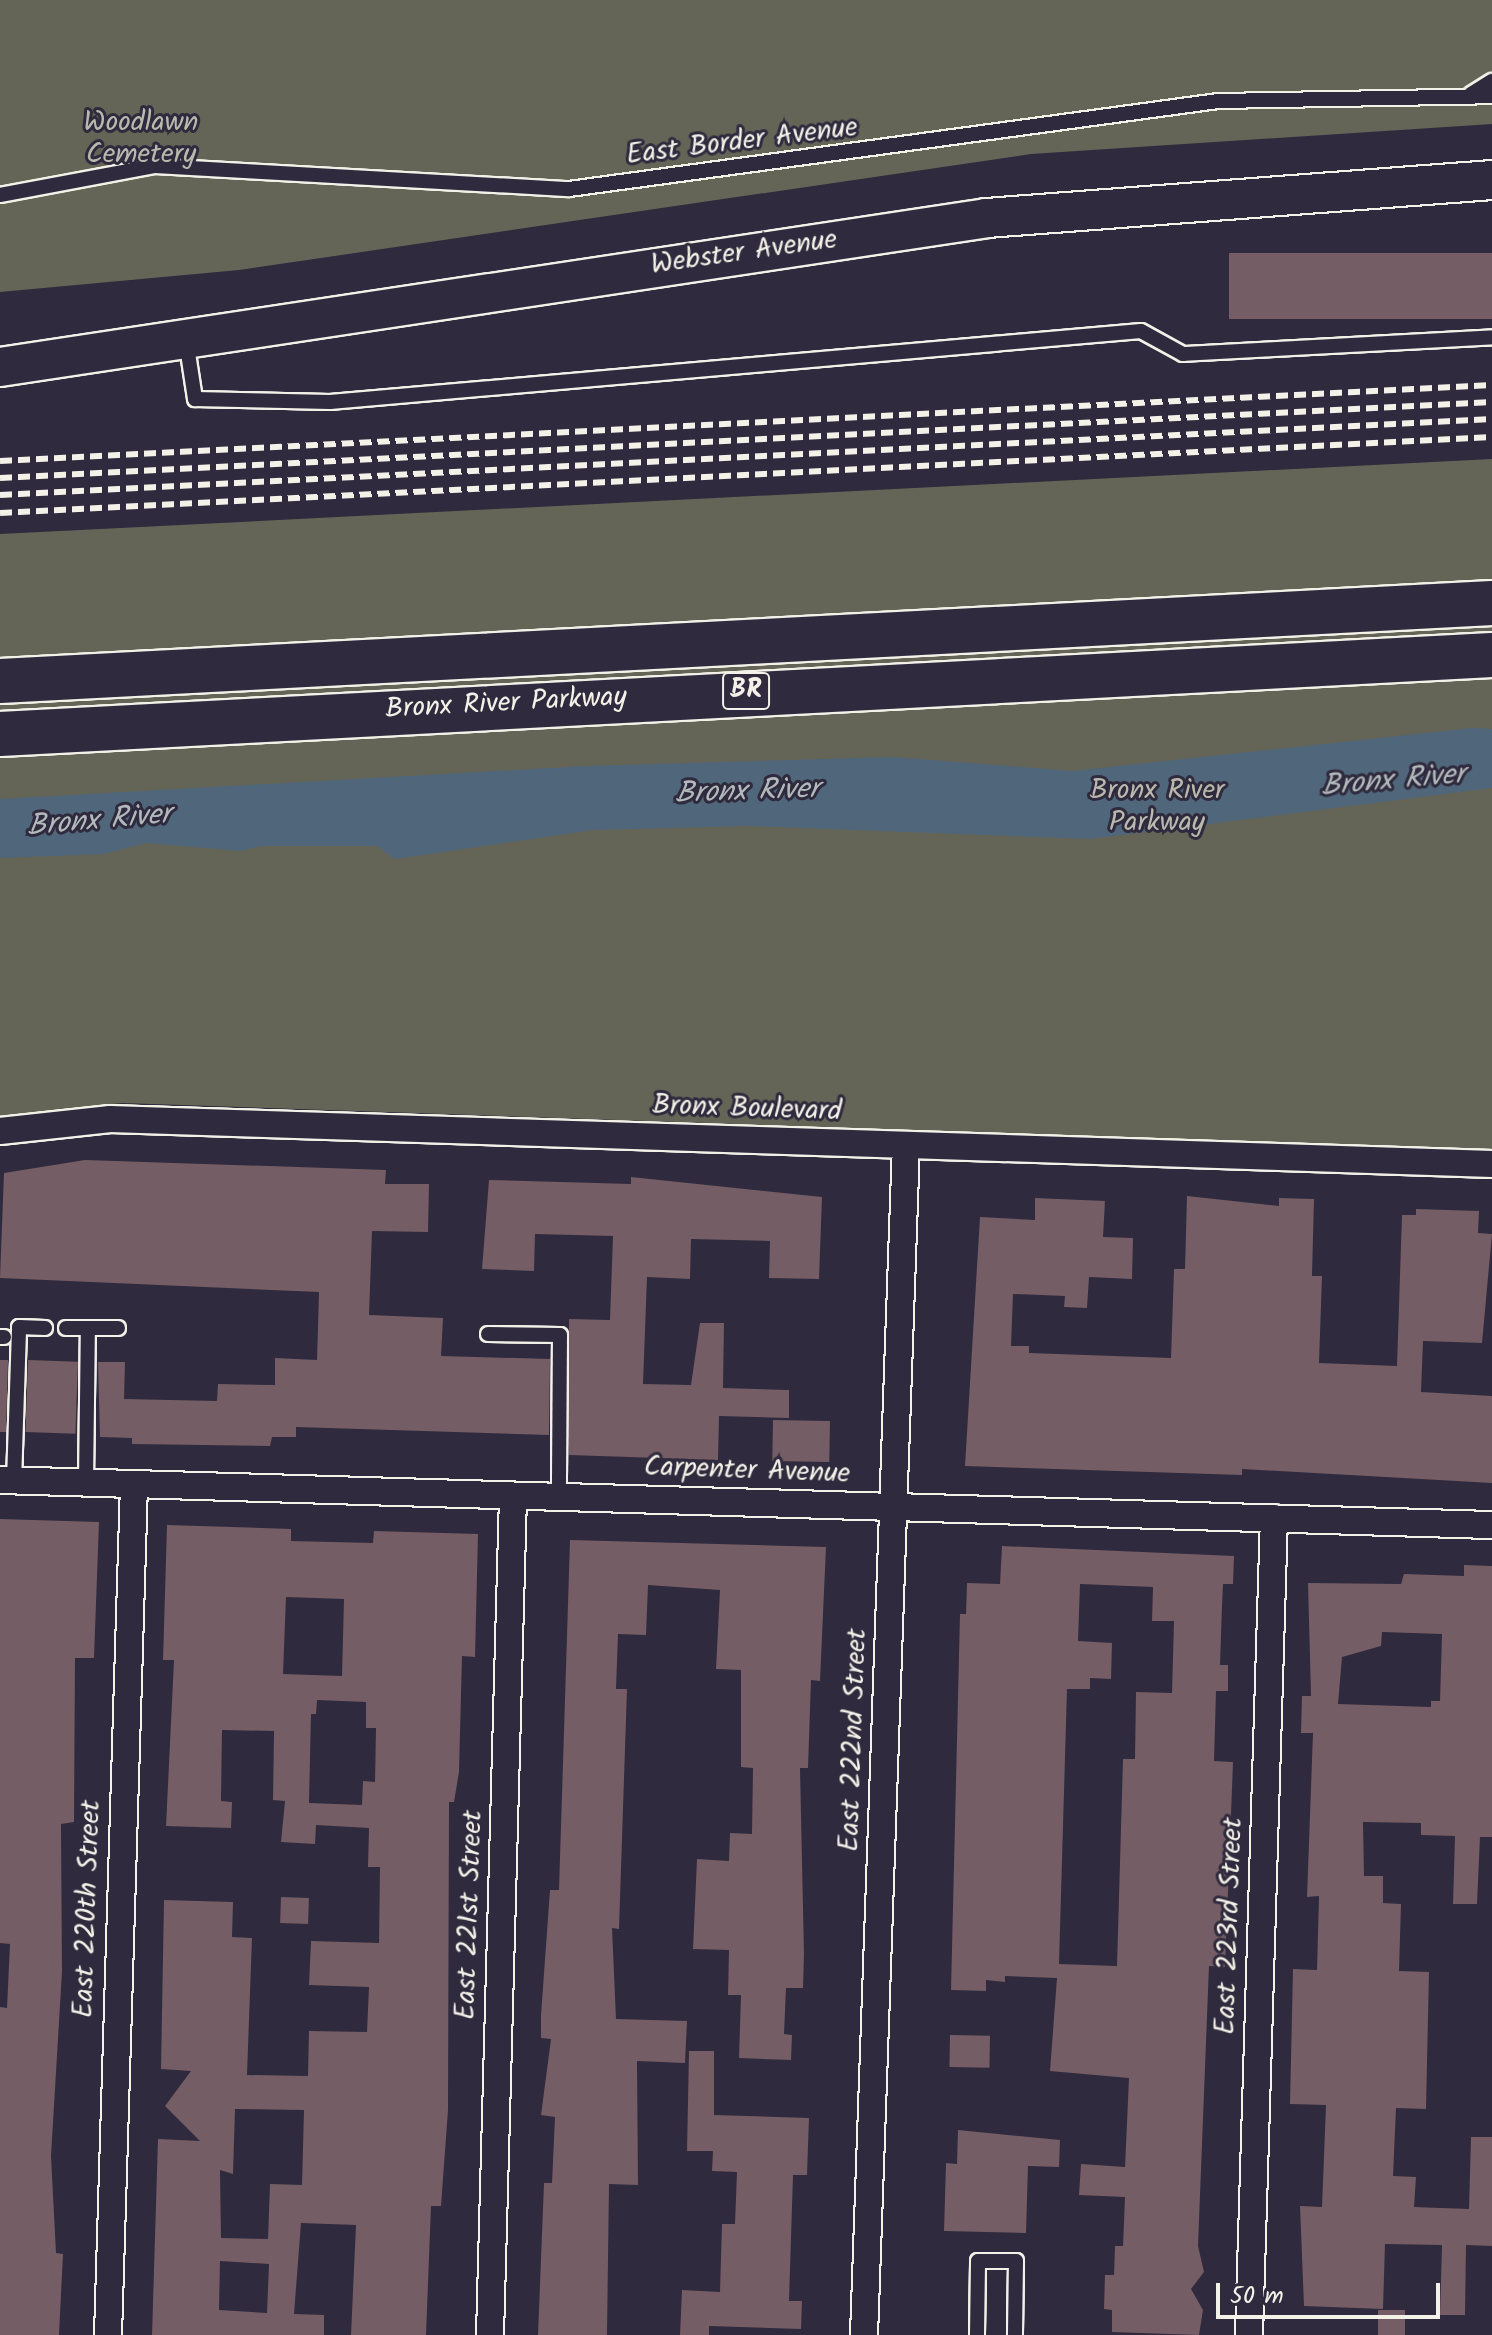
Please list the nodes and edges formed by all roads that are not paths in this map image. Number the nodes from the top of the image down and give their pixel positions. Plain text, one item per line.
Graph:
1 (1492, 81) edge
2 (1471, 95) junction
3 (1492, 96) edge
4 (1492, 180) edge
5 (0, 195) edge
6 (185, 336) junction
7 (1492, 337) edge
8 (0, 367) edge
9 (1492, 603) edge
10 (1492, 655) edge
11 (0, 681) edge
12 (0, 734) edge
13 (0, 1131) edge
14 (906, 1147) junction
15 (1492, 1164) edge
16 (45, 1328) dead end
17 (66, 1328) dead end
18 (88, 1328) junction
19 (118, 1328) dead end
20 (488, 1334) dead end
21 (7, 1481) edge
22 (86, 1483) junction
23 (134, 1484) junction
24 (513, 1496) junction
25 (559, 1498) junction
26 (895, 1507) junction
27 (1274, 1518) junction
28 (1492, 1525) edge
29 (108, 2335) edge
30 (490, 2335) edge
31 (864, 2335) edge
32 (977, 2335) edge
33 (1015, 2335) edge
34 (1249, 2335) edge

1 - 2 lane
2 - 3 lane, East Border Avenue
2 - 5 lane, East Border Avenue
4 - 6 main road, Webster Avenue
6 - 7 lane
6 - 8 main road, Webster Avenue
9 - 11 highway, Bronx River Parkway / BR
10 - 12 highway, Bronx River Parkway / BR
13 - 14 street, Bronx Boulevard
14 - 15 street, Bronx Boulevard
14 - 26 street, East 222nd Street
16 - 21 lane
17 - 18 lane
18 - 19 lane
18 - 22 lane
20 - 25 lane
21 - 22 street, Carpenter Avenue
22 - 23 street, Carpenter Avenue
23 - 24 street, Carpenter Avenue
23 - 29 street, East 220th Street
24 - 25 street, Carpenter Avenue
24 - 30 street, East 221st Street
25 - 26 street, Carpenter Avenue
26 - 27 street, Carpenter Avenue
26 - 31 street, East 222nd Street
27 - 28 street, Carpenter Avenue
27 - 34 street, East 223rd Street
32 - 33 lane

